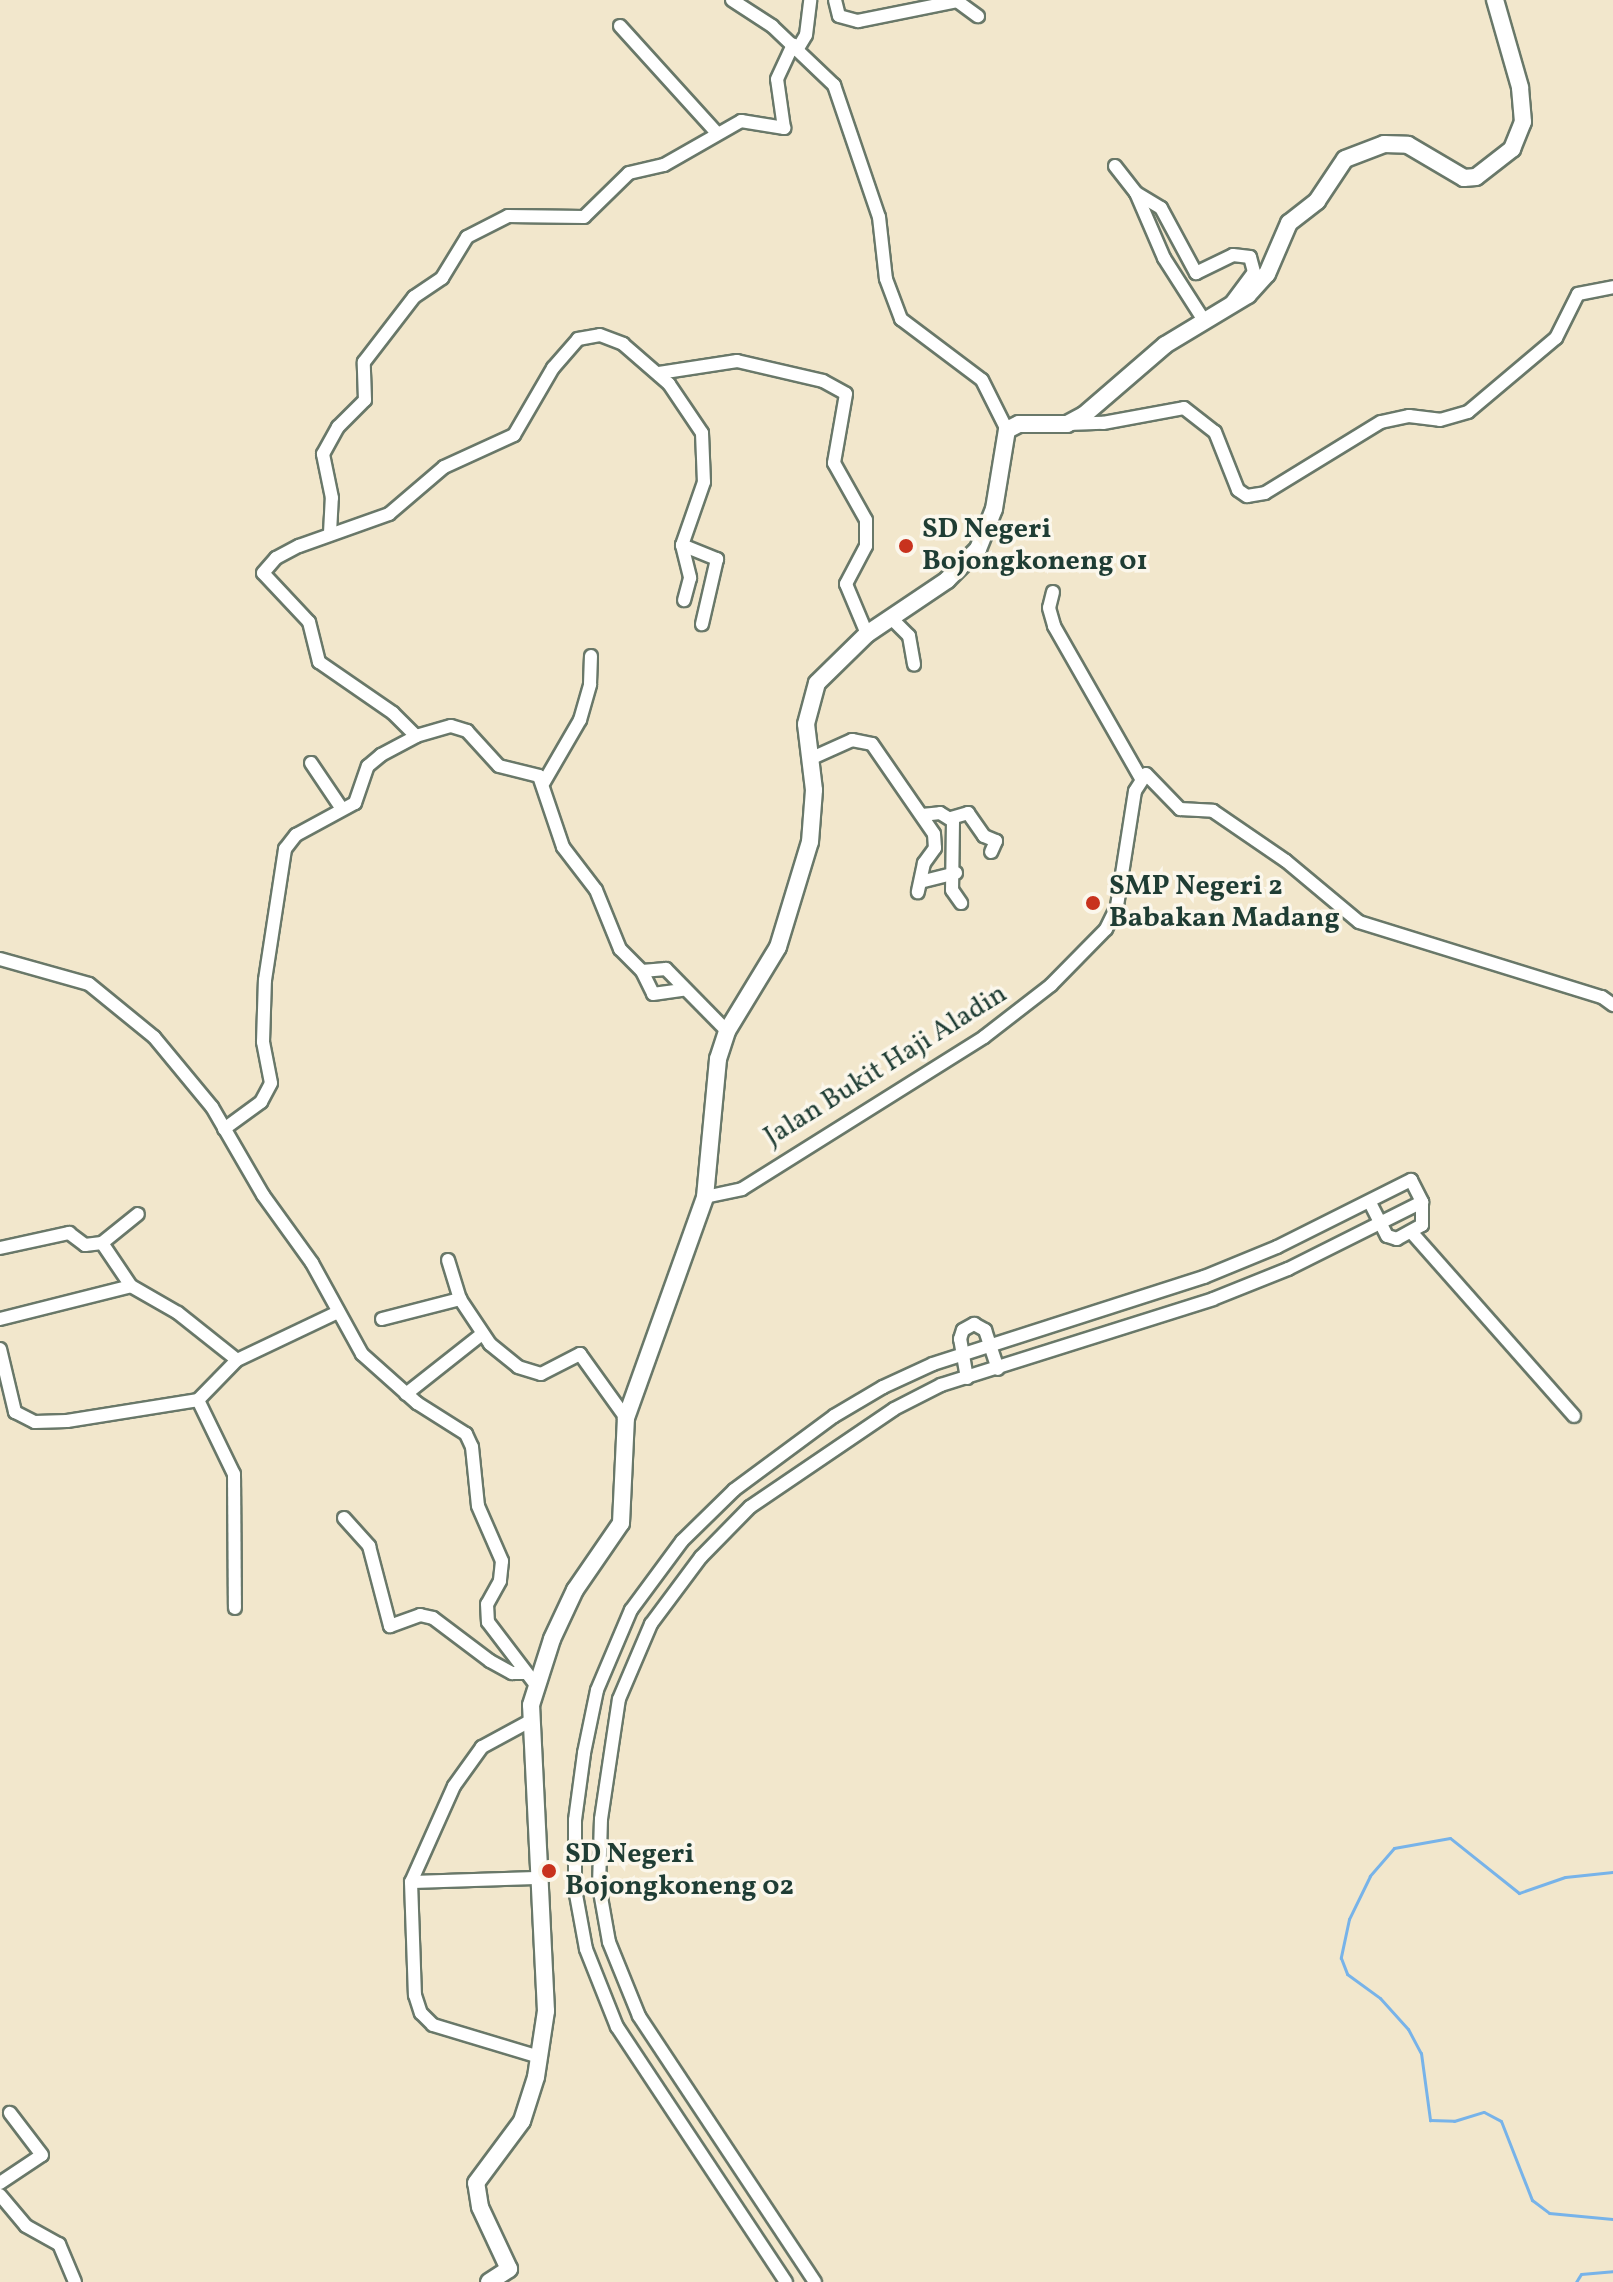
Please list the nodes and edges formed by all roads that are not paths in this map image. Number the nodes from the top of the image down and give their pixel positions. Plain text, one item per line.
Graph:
1 (732, 0) edge
2 (810, 0) edge
3 (835, 0) edge
4 (1495, 0) edge
5 (978, 16) dead end
6 (620, 26) dead end
7 (795, 48) junction
8 (717, 133) junction
9 (1115, 166) dead end
10 (1136, 193) junction
11 (1613, 287) edge
12 (1227, 311) junction
13 (1205, 322) junction
14 (659, 373) junction
15 (1067, 424) junction
16 (1007, 430) junction
17 (330, 533) junction
18 (682, 545) junction
19 (1053, 592) dead end
20 (684, 600) dead end
21 (890, 617) junction
22 (702, 624) dead end
23 (867, 634) junction
24 (591, 656) dead end
25 (914, 665) dead end
26 (416, 736) junction
27 (812, 758) junction
28 (311, 763) dead end
29 (1140, 777) junction
30 (544, 782) junction
31 (342, 809) junction
32 (922, 815) junction
33 (951, 818) junction
34 (991, 852) dead end
35 (956, 873) junction
36 (961, 903) dead end
37 (0, 959) edge
38 (642, 971) junction
39 (683, 990) junction
40 (1613, 1005) edge
41 (727, 1031) junction
42 (224, 1129) junction
43 (705, 1197) junction
44 (1370, 1202) junction
45 (1422, 1202) junction
46 (138, 1214) dead end
47 (1380, 1225) junction
48 (1413, 1234) junction
49 (102, 1243) junction
50 (0, 1248) edge
51 (448, 1260) dead end
52 (131, 1286) junction
53 (460, 1299) junction
54 (338, 1312) junction
55 (0, 1319) edge
56 (382, 1319) dead end
57 (482, 1334) junction
58 (992, 1347) junction
59 (0, 1349) edge
60 (961, 1356) junction
61 (237, 1360) junction
62 (998, 1369) junction
63 (967, 1378) junction
64 (406, 1394) junction
65 (198, 1400) junction
66 (1574, 1416) dead end
67 (626, 1418) junction
68 (344, 1518) dead end
69 (235, 1608) dead end
70 (531, 1679) junction
71 (530, 1721) junction
72 (537, 1878) junction
73 (411, 1882) junction
74 (540, 2057) junction
75 (10, 2113) dead end
76 (0, 2183) edge
77 (0, 2195) edge
78 (75, 2282) edge
79 (489, 2282) edge
80 (786, 2282) edge
81 (815, 2282) edge

1 - 7 street
2 - 7 street
3 - 5 street
4 - 12 street
6 - 8 street
7 - 8 street
7 - 16 street
8 - 17 street
9 - 10 street
10 - 12 street
10 - 13 street
11 - 15 street
12 - 13 street
13 - 15 street
14 - 17 street
14 - 18 street
14 - 23 street
15 - 16 street
16 - 21 street
17 - 26 street
18 - 20 street
18 - 22 street
19 - 29 street
21 - 23 street
21 - 25 street
23 - 27 street
24 - 30 street
26 - 30 street
26 - 31 street
27 - 32 street
27 - 41 street
28 - 31 street
29 - 40 street
29 - 43 street, Jalan Bukit Haji Aladin
30 - 38 street
31 - 42 street
32 - 33 street
32 - 35 street
33 - 34 street
33 - 35 street
35 - 36 street
37 - 42 street
38 - 39 street
38 - 39 street
39 - 41 street
41 - 43 street
42 - 54 street
43 - 67 street
44 - 45 street
44 - 47 street
44 - 58 street
45 - 47 street
45 - 48 street
46 - 49 street
47 - 48 street
47 - 62 street
48 - 66 street
49 - 50 street
49 - 52 street
51 - 53 street
52 - 55 street
52 - 61 street
53 - 56 street
53 - 57 street
54 - 61 street
54 - 64 street
57 - 64 street
57 - 67 street
58 - 60 street
58 - 60 street
58 - 62 street
59 - 65 street
60 - 63 street
60 - 80 street
61 - 65 street
62 - 63 street
63 - 81 street
64 - 70 street
65 - 69 street
67 - 70 street
68 - 70 street
70 - 71 street
71 - 72 street
71 - 73 street
72 - 73 street
72 - 74 street
73 - 74 street
74 - 79 street
75 - 76 street
77 - 78 street

